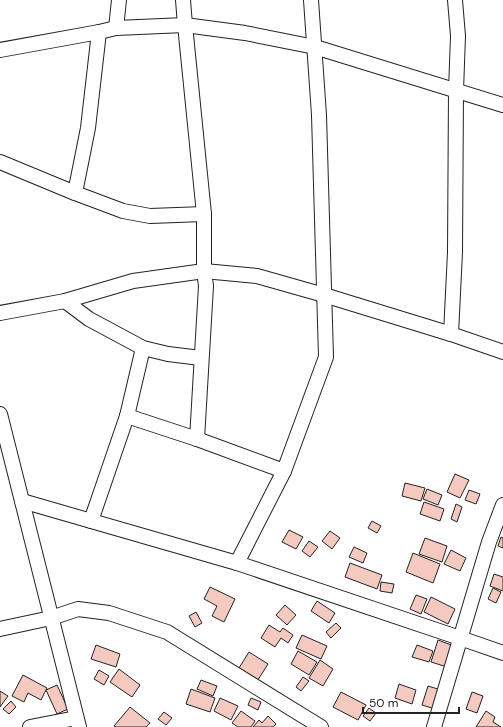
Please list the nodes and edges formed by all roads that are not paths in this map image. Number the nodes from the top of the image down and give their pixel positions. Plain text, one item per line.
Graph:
1 (119, 0) edge
2 (183, 0) edge
3 (311, 0) edge
4 (455, 0) edge
5 (185, 25) junction
6 (116, 28) junction
7 (99, 32) junction
8 (315, 47) junction
9 (0, 50) edge
10 (456, 91) junction
11 (503, 105) edge
12 (0, 162) edge
13 (75, 193) junction
14 (204, 214) junction
15 (204, 271) junction
16 (324, 295) junction
17 (65, 301) junction
18 (0, 313) edge
19 (451, 334) junction
20 (143, 348) junction
21 (503, 352) edge
22 (202, 358) junction
23 (0, 414) edge
24 (127, 416) junction
25 (197, 439) junction
26 (284, 471) junction
27 (22, 501) junction
28 (503, 505) edge
29 (91, 521) junction
30 (236, 563) junction
31 (51, 618) junction
32 (0, 629) edge
33 (460, 638) junction
34 (503, 653) edge
35 (77, 722) edge
36 (30, 727) edge
37 (321, 727) edge
38 (434, 727) edge

1 - 6 street
2 - 5 street
3 - 8 street
4 - 10 street
5 - 6 street
5 - 8 street
5 - 14 street
6 - 7 street
7 - 9 street
7 - 13 street
8 - 10 street
8 - 16 street
10 - 11 street
10 - 19 street
12 - 13 street
13 - 14 street
14 - 15 street
15 - 16 street
15 - 17 street
15 - 22 street
16 - 19 street
16 - 26 street
17 - 18 street
17 - 20 street
19 - 21 street
20 - 22 street
20 - 24 street
22 - 25 street
23 - 27 street
24 - 25 street
24 - 29 street
25 - 26 street
26 - 30 street
27 - 29 street
27 - 31 street
28 - 33 street
29 - 30 street
30 - 33 street
31 - 32 street
31 - 35 street
31 - 37 street
33 - 34 street
33 - 38 street
35 - 36 street

